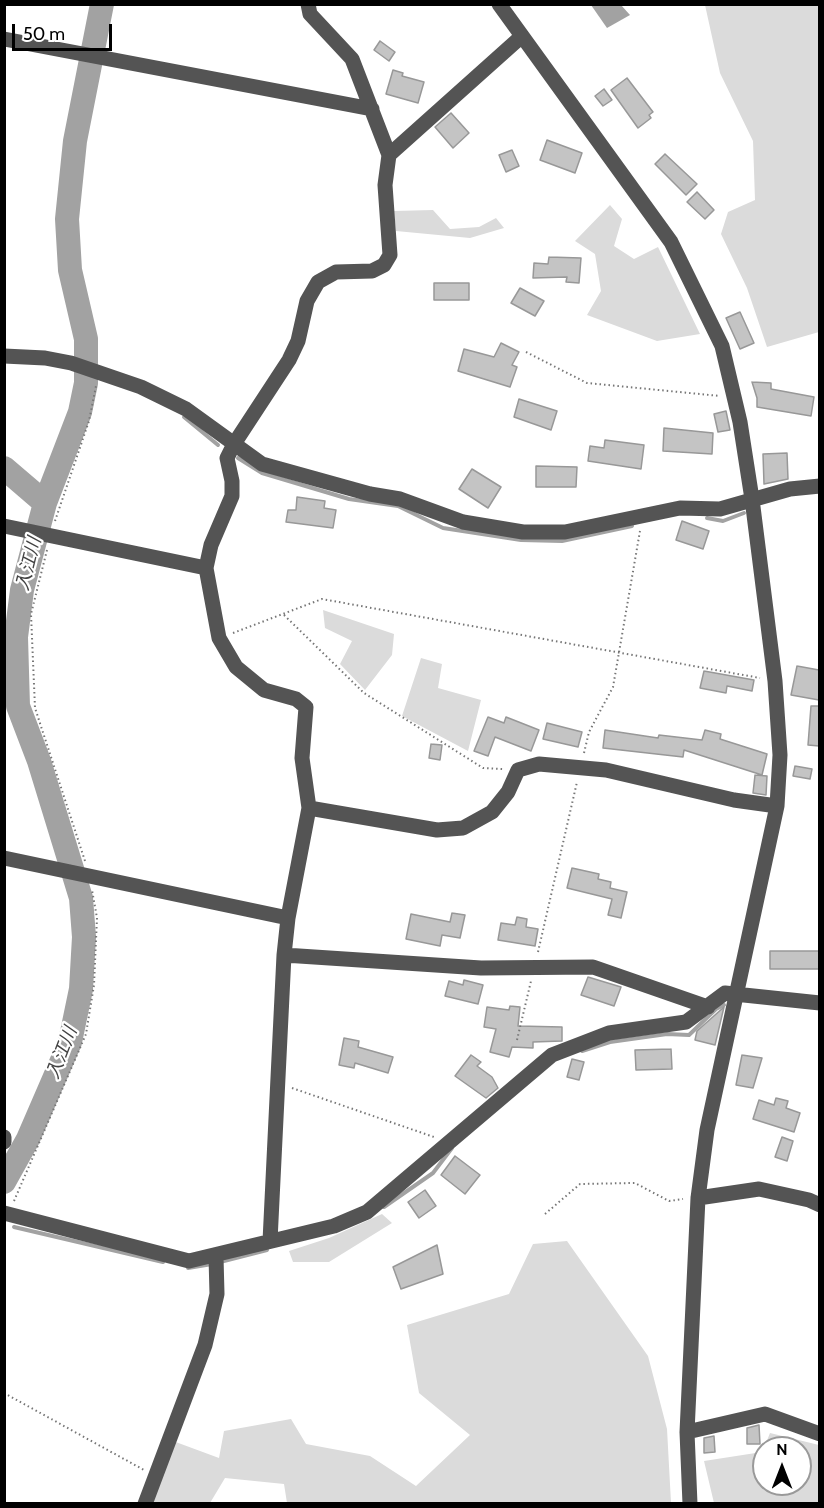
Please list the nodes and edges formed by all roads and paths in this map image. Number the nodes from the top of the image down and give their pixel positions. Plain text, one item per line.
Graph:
1 (308, 4) edge
2 (499, 4) edge
3 (522, 36) junction
4 (4, 39) edge
5 (372, 109) junction
6 (389, 155) junction
7 (526, 352) dead end
8 (4, 356) edge
9 (100, 372) junction
10 (734, 397) junction
11 (234, 444) junction
12 (819, 486) edge
13 (752, 500) junction
14 (4, 526) edge
15 (51, 536) junction
16 (206, 568) junction
17 (283, 614) junction
18 (219, 638) junction
19 (775, 681) junction
20 (518, 770) junction
21 (777, 806) junction
22 (309, 808) junction
23 (4, 858) edge
24 (89, 876) junction
25 (288, 918) junction
26 (284, 955) junction
27 (737, 992) junction
28 (819, 1004) edge
29 (708, 1007) junction
30 (278, 1083) junction
31 (4, 1137) edge
32 (4, 1142) edge
33 (450, 1142) junction
34 (698, 1198) junction
35 (819, 1204) edge
36 (7, 1214) edge
37 (544, 1214) dead end
38 (270, 1241) junction
39 (216, 1264) junction
40 (4, 1393) edge
41 (687, 1432) junction
42 (819, 1434) edge
43 (154, 1476) junction
44 (145, 1503) edge
45 (690, 1503) edge

1 - 5 street
2 - 3 street
3 - 6 street
3 - 10 street
4 - 5 street
5 - 6 street
6 - 11 street
7 - 10 path
8 - 9 street
9 - 11 street
9 - 15 path
10 - 13 street
11 - 13 street
11 - 16 street
12 - 13 street
13 - 19 street
14 - 15 street
15 - 16 street
15 - 24 path
16 - 18 street
17 - 18 path
17 - 19 path
17 - 20 path
18 - 22 street
19 - 21 street
20 - 21 street
20 - 22 street
21 - 27 street
22 - 25 street
23 - 24 street
24 - 25 street
24 - 36 path
25 - 26 street
26 - 29 street
26 - 30 street
27 - 28 street
27 - 29 street
27 - 34 street
29 - 33 street
30 - 33 path
30 - 38 street
31 - 32 street
33 - 38 street
34 - 35 street
34 - 37 path
34 - 41 street
36 - 39 street
38 - 39 street
39 - 43 street
40 - 43 path
41 - 42 street
41 - 45 street
43 - 44 street

